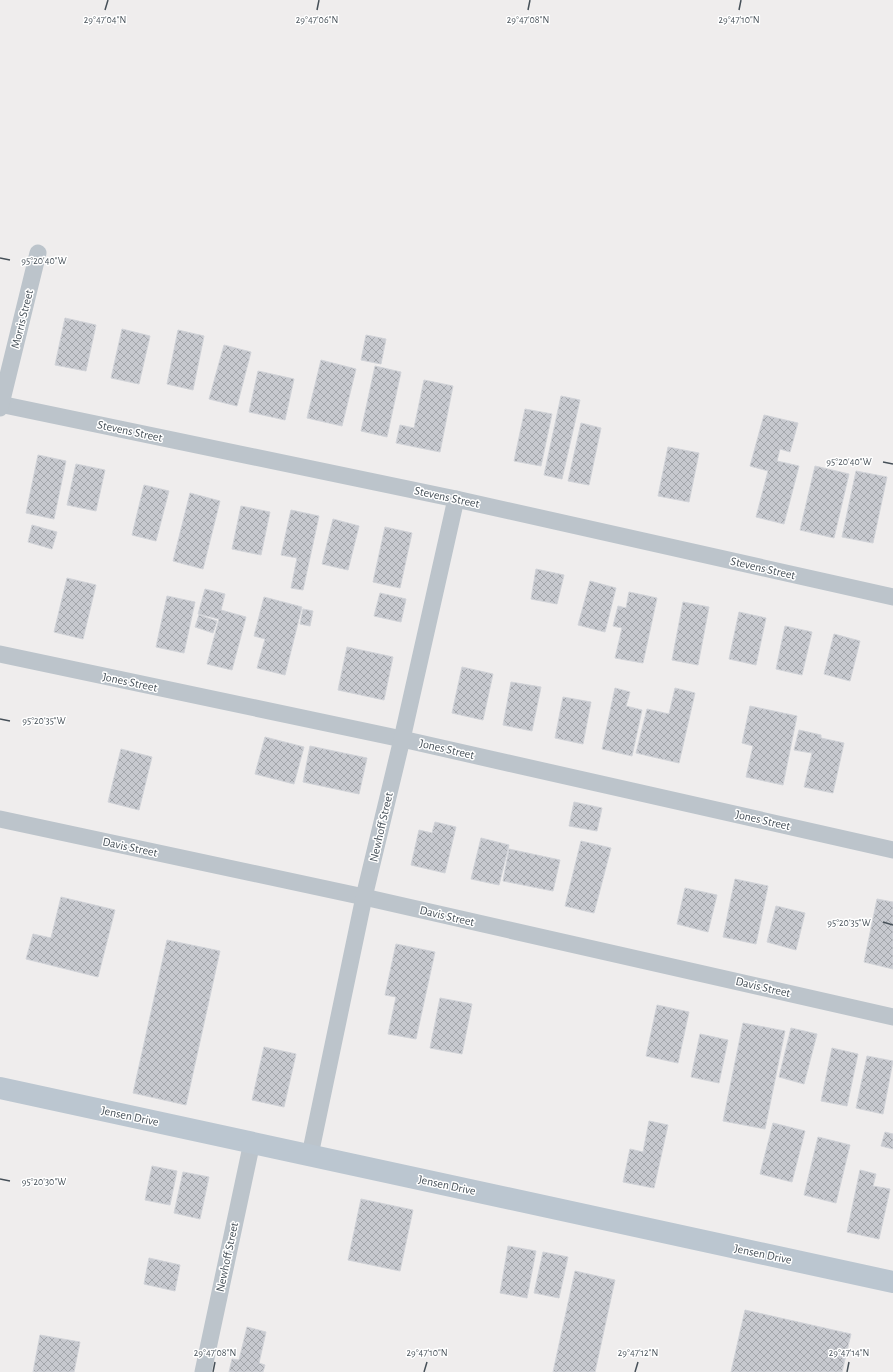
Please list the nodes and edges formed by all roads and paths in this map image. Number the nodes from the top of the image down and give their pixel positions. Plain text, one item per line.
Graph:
1 (38, 253) dead end
2 (0, 406) edge
3 (456, 499) junction
4 (893, 597) edge
5 (0, 654) edge
6 (402, 738) junction
7 (0, 819) edge
8 (893, 850) edge
9 (364, 897) junction
10 (893, 1017) edge
11 (0, 1088) edge
12 (252, 1142) junction
13 (310, 1155) junction
14 (893, 1282) edge
15 (203, 1372) edge

1 - 2 street, Morris Street
2 - 3 street, Stevens Street
3 - 4 street, Stevens Street
3 - 6 street, Newhoff Street
5 - 6 street, Jones Street
6 - 8 street, Jones Street
6 - 9 street, Newhoff Street
7 - 9 street, Davis Street
9 - 10 street, Davis Street
9 - 13 street, Newhoff Street
11 - 12 main road, Jensen Drive
12 - 13 main road, Jensen Drive
12 - 15 street, Newhoff Street
13 - 14 main road, Jensen Drive

